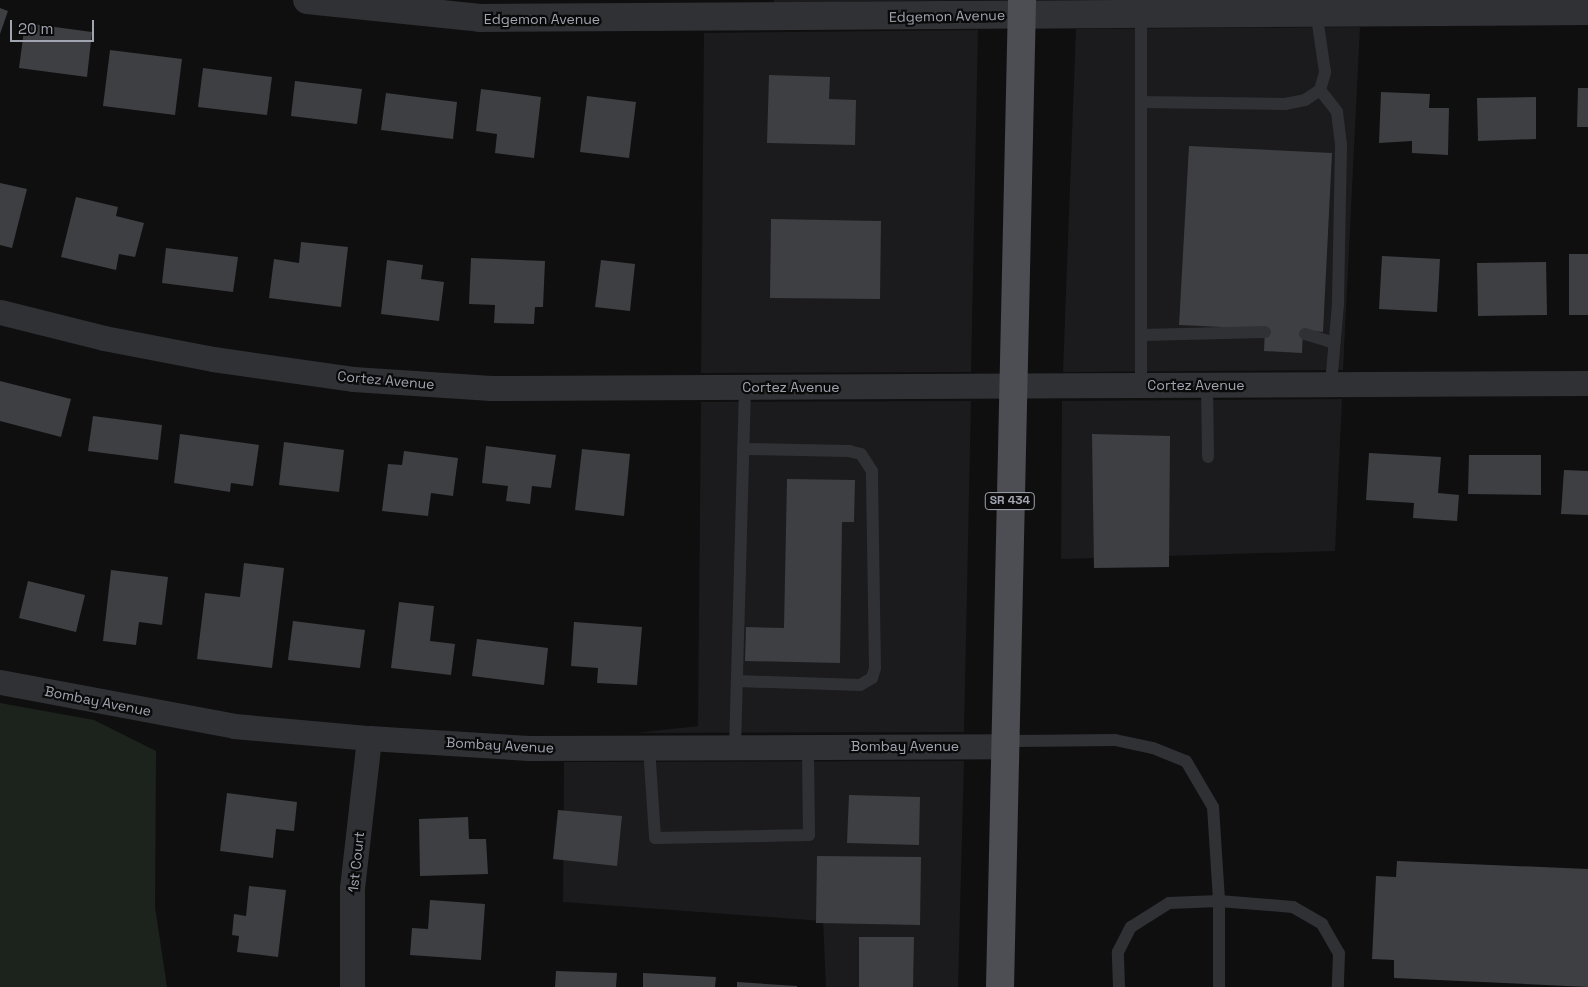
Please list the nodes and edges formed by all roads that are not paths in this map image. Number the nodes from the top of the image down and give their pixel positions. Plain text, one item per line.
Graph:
1 (307, 0) edge
2 (1317, 6) edge
3 (817, 8) edge
4 (1022, 8) edge
5 (1588, 11) edge
6 (1141, 14) junction
7 (1320, 90) junction
8 (1142, 102) junction
9 (0, 312) edge
10 (1264, 332) dead end
11 (1142, 334) junction
12 (1305, 334) dead end
13 (1335, 343) junction
14 (1588, 383) edge
15 (1330, 384) junction
16 (1207, 385) junction
17 (1141, 386) junction
18 (745, 387) junction
19 (1012, 387) junction
20 (744, 449) junction
21 (1208, 457) dead end
22 (737, 681) junction
23 (0, 682) edge
24 (369, 738) junction
25 (1006, 744) junction
26 (735, 747) junction
27 (808, 747) junction
28 (649, 748) junction
29 (1219, 901) junction
30 (352, 987) edge
31 (1000, 987) edge
32 (1119, 987) edge
33 (1219, 987) edge
34 (1338, 987) edge

1 - 3 street, Edgemon Avenue
2 - 5 street, Edgemon Avenue
2 - 6 street, Edgemon Avenue
2 - 7 lane
3 - 4 street, Edgemon Avenue
4 - 6 street, Edgemon Avenue
4 - 19 main road, SR 434
6 - 8 lane
7 - 8 lane
7 - 13 lane
8 - 11 lane
9 - 18 street, Cortez Avenue
10 - 11 lane
11 - 17 lane
12 - 13 lane
13 - 15 lane
14 - 15 street, Cortez Avenue
15 - 16 street, Cortez Avenue
16 - 17 street, Cortez Avenue
16 - 21 lane
17 - 19 street, Cortez Avenue
18 - 19 street, Cortez Avenue
18 - 20 lane
19 - 25 main road, SR 434
20 - 22 lane
20 - 22 lane
22 - 26 lane
23 - 24 street, Bombay Avenue
24 - 28 street, Bombay Avenue
24 - 30 street, 1st Court
25 - 27 street, Bombay Avenue
25 - 29 lane
25 - 31 main road, SR 434
26 - 27 street, Bombay Avenue
26 - 28 street, Bombay Avenue
27 - 28 lane
29 - 32 lane
29 - 33 lane
29 - 34 lane

